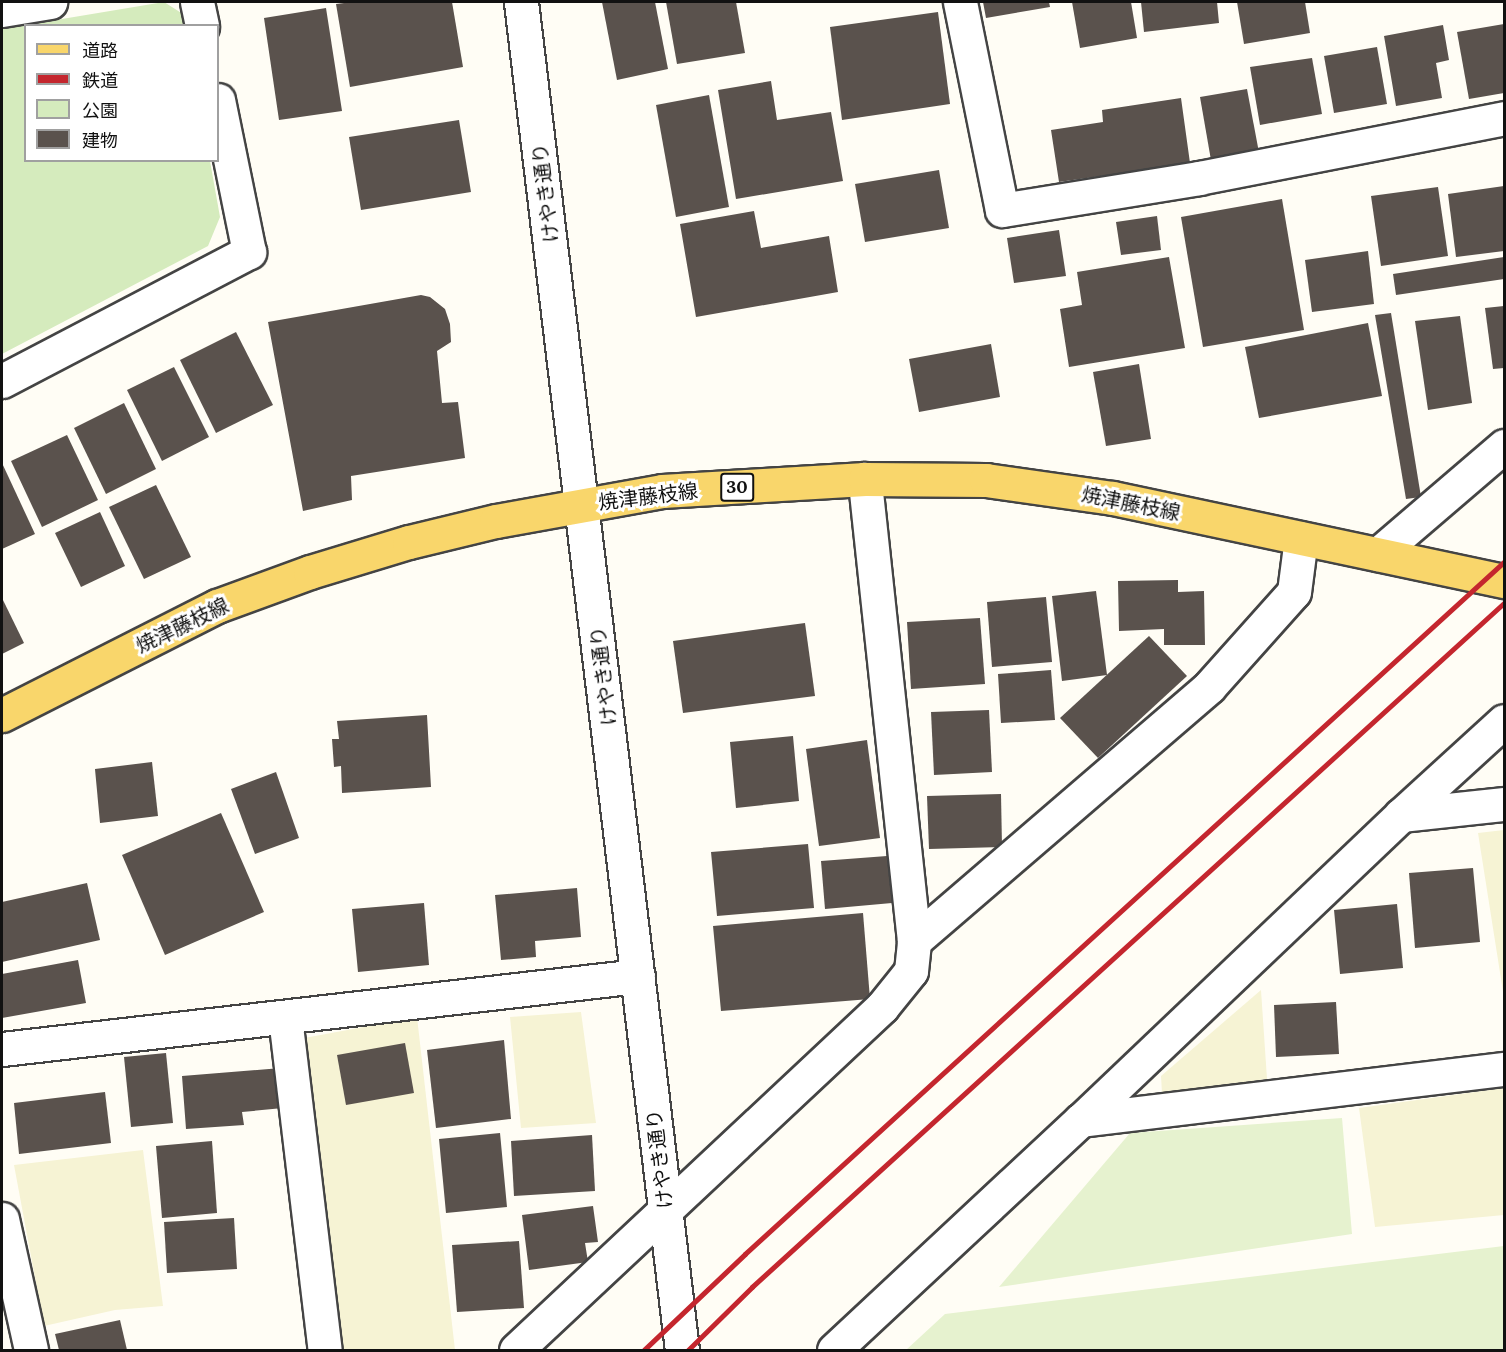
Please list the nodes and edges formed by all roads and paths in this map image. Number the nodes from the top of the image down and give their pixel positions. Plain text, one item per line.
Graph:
1 (50, 2) edge
2 (197, 2) edge
3 (521, 2) edge
4 (960, 2) edge
5 (2, 10) edge
6 (202, 24) edge
7 (219, 105) edge
8 (1504, 118) edge
9 (2, 381) edge
10 (1504, 446) edge
11 (865, 480) junction
12 (583, 505) junction
13 (1301, 538) junction
14 (1378, 554) junction
15 (1504, 581) edge
16 (2, 715) edge
17 (1504, 721) edge
18 (1504, 804) edge
19 (1401, 815) junction
20 (914, 941) junction
21 (638, 976) junction
22 (285, 1017) junction
23 (2, 1049) edge
24 (1504, 1069) edge
25 (1081, 1120) junction
26 (666, 1211) junction
27 (2, 1219) edge
28 (31, 1350) edge
29 (325, 1350) edge
30 (516, 1350) edge
31 (682, 1350) edge
32 (834, 1350) edge

1 - 5 street
2 - 6 street
3 - 12 street, けやき通り
4 - 8 street
7 - 9 street
10 - 14 street
11 - 12 main road, 焼津藤枝線 / 30
11 - 13 main road, 焼津藤枝線 / 30
11 - 20 street
12 - 16 main road, 焼津藤枝線 / 30
12 - 21 street, けやき通り
13 - 14 main road, 焼津藤枝線 / 30
13 - 20 street
14 - 15 main road, 焼津藤枝線 / 30
17 - 19 street
18 - 19 street
19 - 25 street
20 - 26 street
21 - 22 street
21 - 26 street, けやき通り
22 - 23 street
22 - 29 street
24 - 25 street
25 - 32 street
26 - 30 street
26 - 31 street, けやき通り
27 - 28 street

